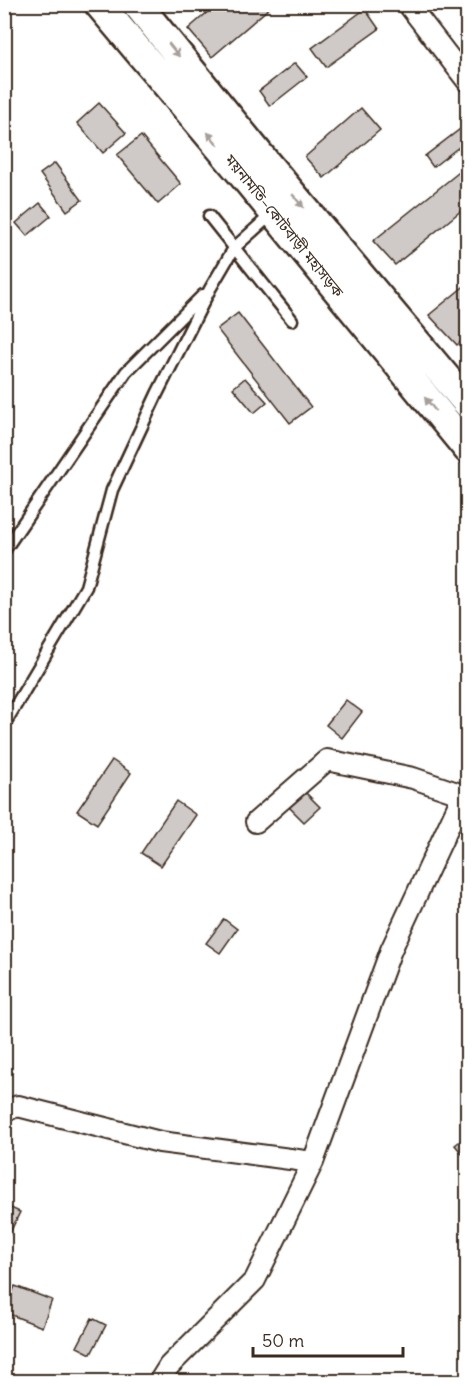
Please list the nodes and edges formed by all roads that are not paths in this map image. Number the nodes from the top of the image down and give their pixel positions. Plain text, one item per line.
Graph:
1 (99, 4) edge
2 (137, 4) edge
3 (408, 4) edge
4 (468, 82) edge
5 (252, 165) junction
6 (274, 213) junction
7 (208, 216) dead end
8 (234, 248) junction
9 (210, 289) junction
10 (292, 320) dead end
11 (468, 404) edge
12 (468, 449) edge
13 (4, 551) edge
14 (4, 725) edge
15 (465, 793) edge
16 (256, 822) dead end
17 (4, 1111) edge
18 (313, 1162) junction
19 (159, 1382) edge

5 -> 1 main road, ময়নামতি–কোটবাড়ী মহাসড়ক
2 -> 5 main road, ময়নামতি–কোটবাড়ী মহাসড়ক
3 - 4 street
5 - 6 main road, ময়নামতি–কোটবাড়ী মহাসড়ক
5 -> 11 main road, ময়নামতি–কোটবাড়ী মহাসড়ক
6 - 8 lane
12 -> 6 main road, ময়নামতি–কোটবাড়ী মহাসড়ক
7 - 8 lane
8 - 9 lane
8 - 10 lane
9 - 13 lane
9 - 14 lane
15 - 16 street
15 - 18 street
17 - 18 street
18 - 19 street

